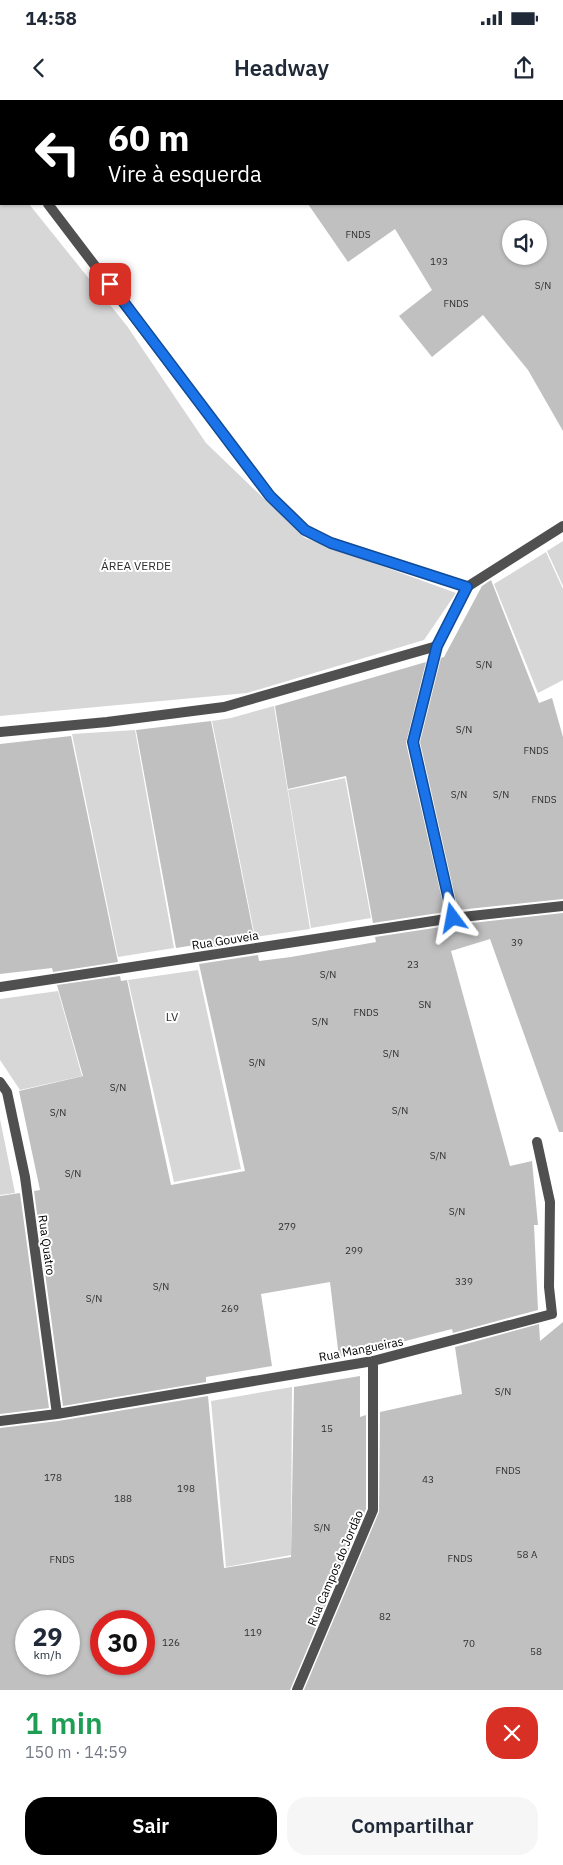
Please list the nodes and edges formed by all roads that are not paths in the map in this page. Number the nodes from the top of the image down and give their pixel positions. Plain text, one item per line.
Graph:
1 (49, 205) edge
2 (563, 526) edge
3 (467, 587) junction
4 (437, 646) junction
5 (0, 732) edge
6 (563, 906) edge
7 (453, 918) junction
8 (0, 987) edge
9 (0, 1082) edge
10 (537, 1142) dead end
11 (372, 1361) junction
12 (58, 1414) junction
13 (0, 1421) edge
14 (297, 1690) edge

1 - 3 street
2 - 3 street
3 - 4 street
4 - 5 street
4 - 7 street
6 - 7 street, Rua Gouveia
7 - 8 street, Rua Gouveia
9 - 12 street, Rua Quatro
10 - 11 street, Rua Mangueiras
11 - 12 street, Rua Mangueiras
11 - 14 street, Rua Campos do Jordão
12 - 13 street, Rua Mangueiras

